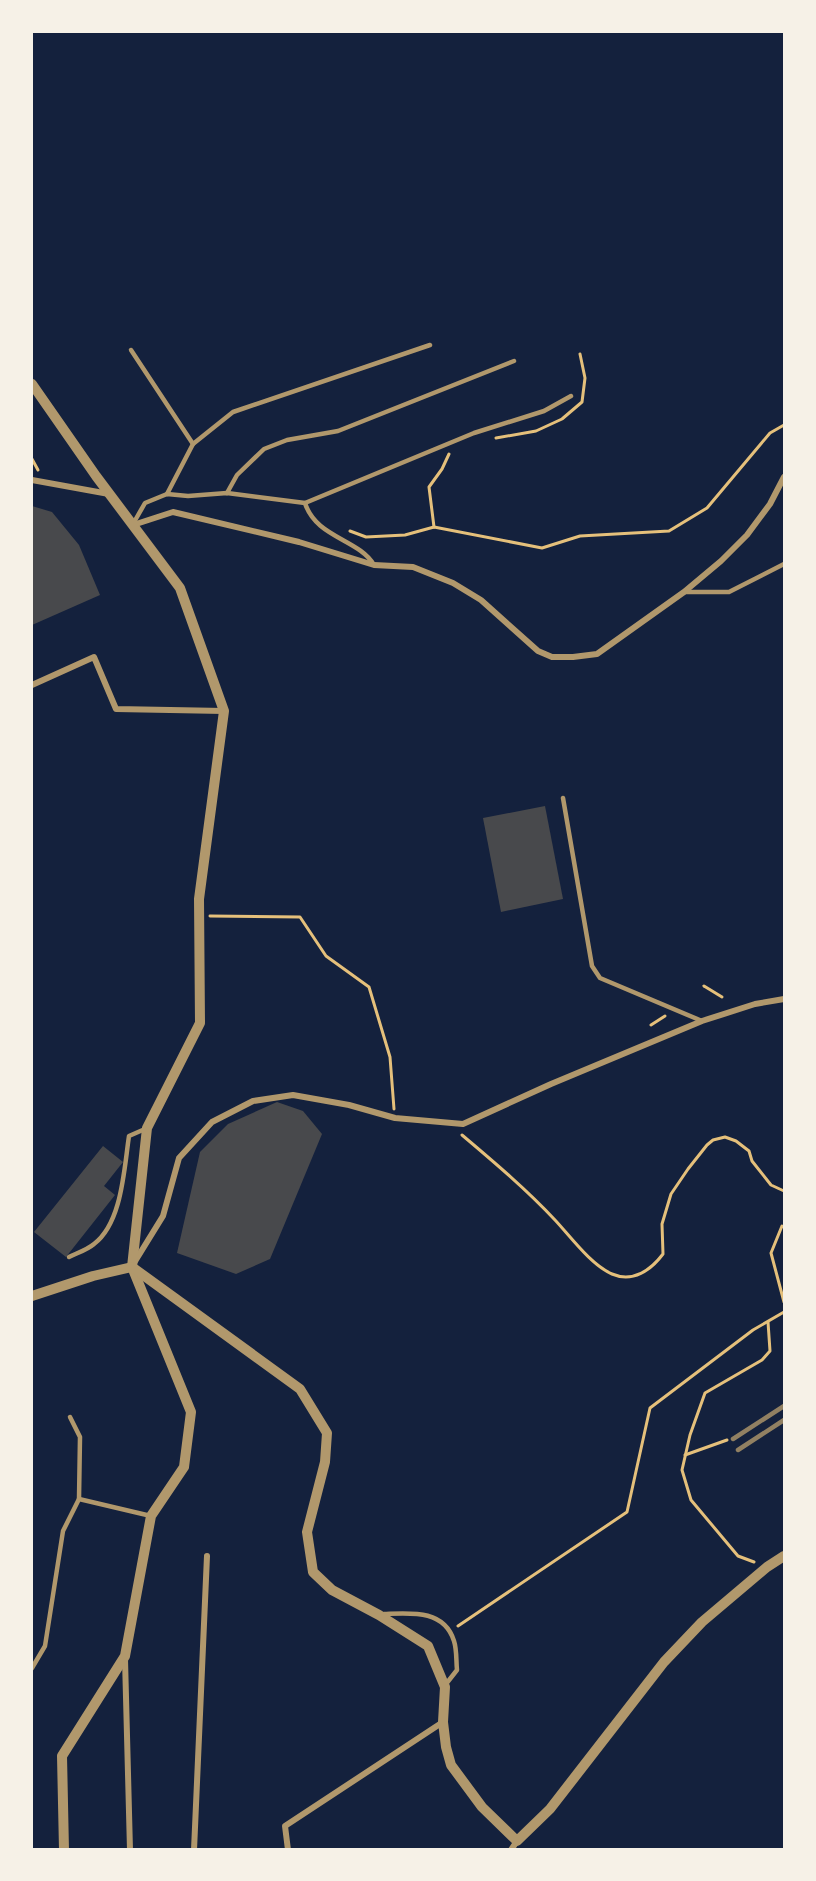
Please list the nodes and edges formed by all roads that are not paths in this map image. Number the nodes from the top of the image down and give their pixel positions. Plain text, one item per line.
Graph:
1 (430, 345) dead end
2 (131, 350) dead end
3 (514, 361) dead end
4 (32, 384) edge
5 (571, 396) dead end
6 (193, 444) junction
7 (784, 477) edge
8 (32, 480) edge
9 (227, 493) junction
10 (110, 494) junction
11 (167, 494) junction
12 (305, 503) junction
13 (133, 525) junction
14 (784, 564) edge
15 (374, 565) junction
16 (684, 592) junction
17 (32, 685) edge
18 (224, 711) junction
19 (563, 798) dead end
20 (784, 999) edge
21 (702, 1021) junction
22 (147, 1128) junction
23 (69, 1257) dead end
24 (132, 1267) junction
25 (32, 1296) edge
26 (70, 1417) dead end
27 (79, 1499) junction
28 (151, 1516) junction
29 (207, 1556) dead end
30 (784, 1556) edge
31 (379, 1614) junction
32 (125, 1656) junction
33 (32, 1668) edge
34 (445, 1687) junction
35 (443, 1722) junction
36 (514, 1845) edge
37 (64, 1850) edge
38 (130, 1850) edge
39 (194, 1850) edge
40 (288, 1850) edge

1 - 6 lane
2 - 6 lane
3 - 9 lane
4 - 10 street
5 - 12 lane
6 - 11 lane
7 - 16 street
8 - 10 street
9 - 11 lane
9 - 12 lane
10 - 13 street
11 - 13 lane
12 - 15 lane
13 - 15 street
13 - 18 street
14 - 16 lane
15 - 16 street
17 - 18 street
18 - 22 street
19 - 21 lane
20 - 21 street
21 - 24 street
22 - 23 lane
22 - 24 street
24 - 25 street
24 - 28 street
24 - 31 street
26 - 27 lane
27 - 28 lane
27 - 33 lane
28 - 32 street
29 - 39 street
30 - 36 street
31 - 34 street
31 - 34 lane
32 - 37 street
32 - 38 street
34 - 35 street
35 - 36 street
35 - 40 street

